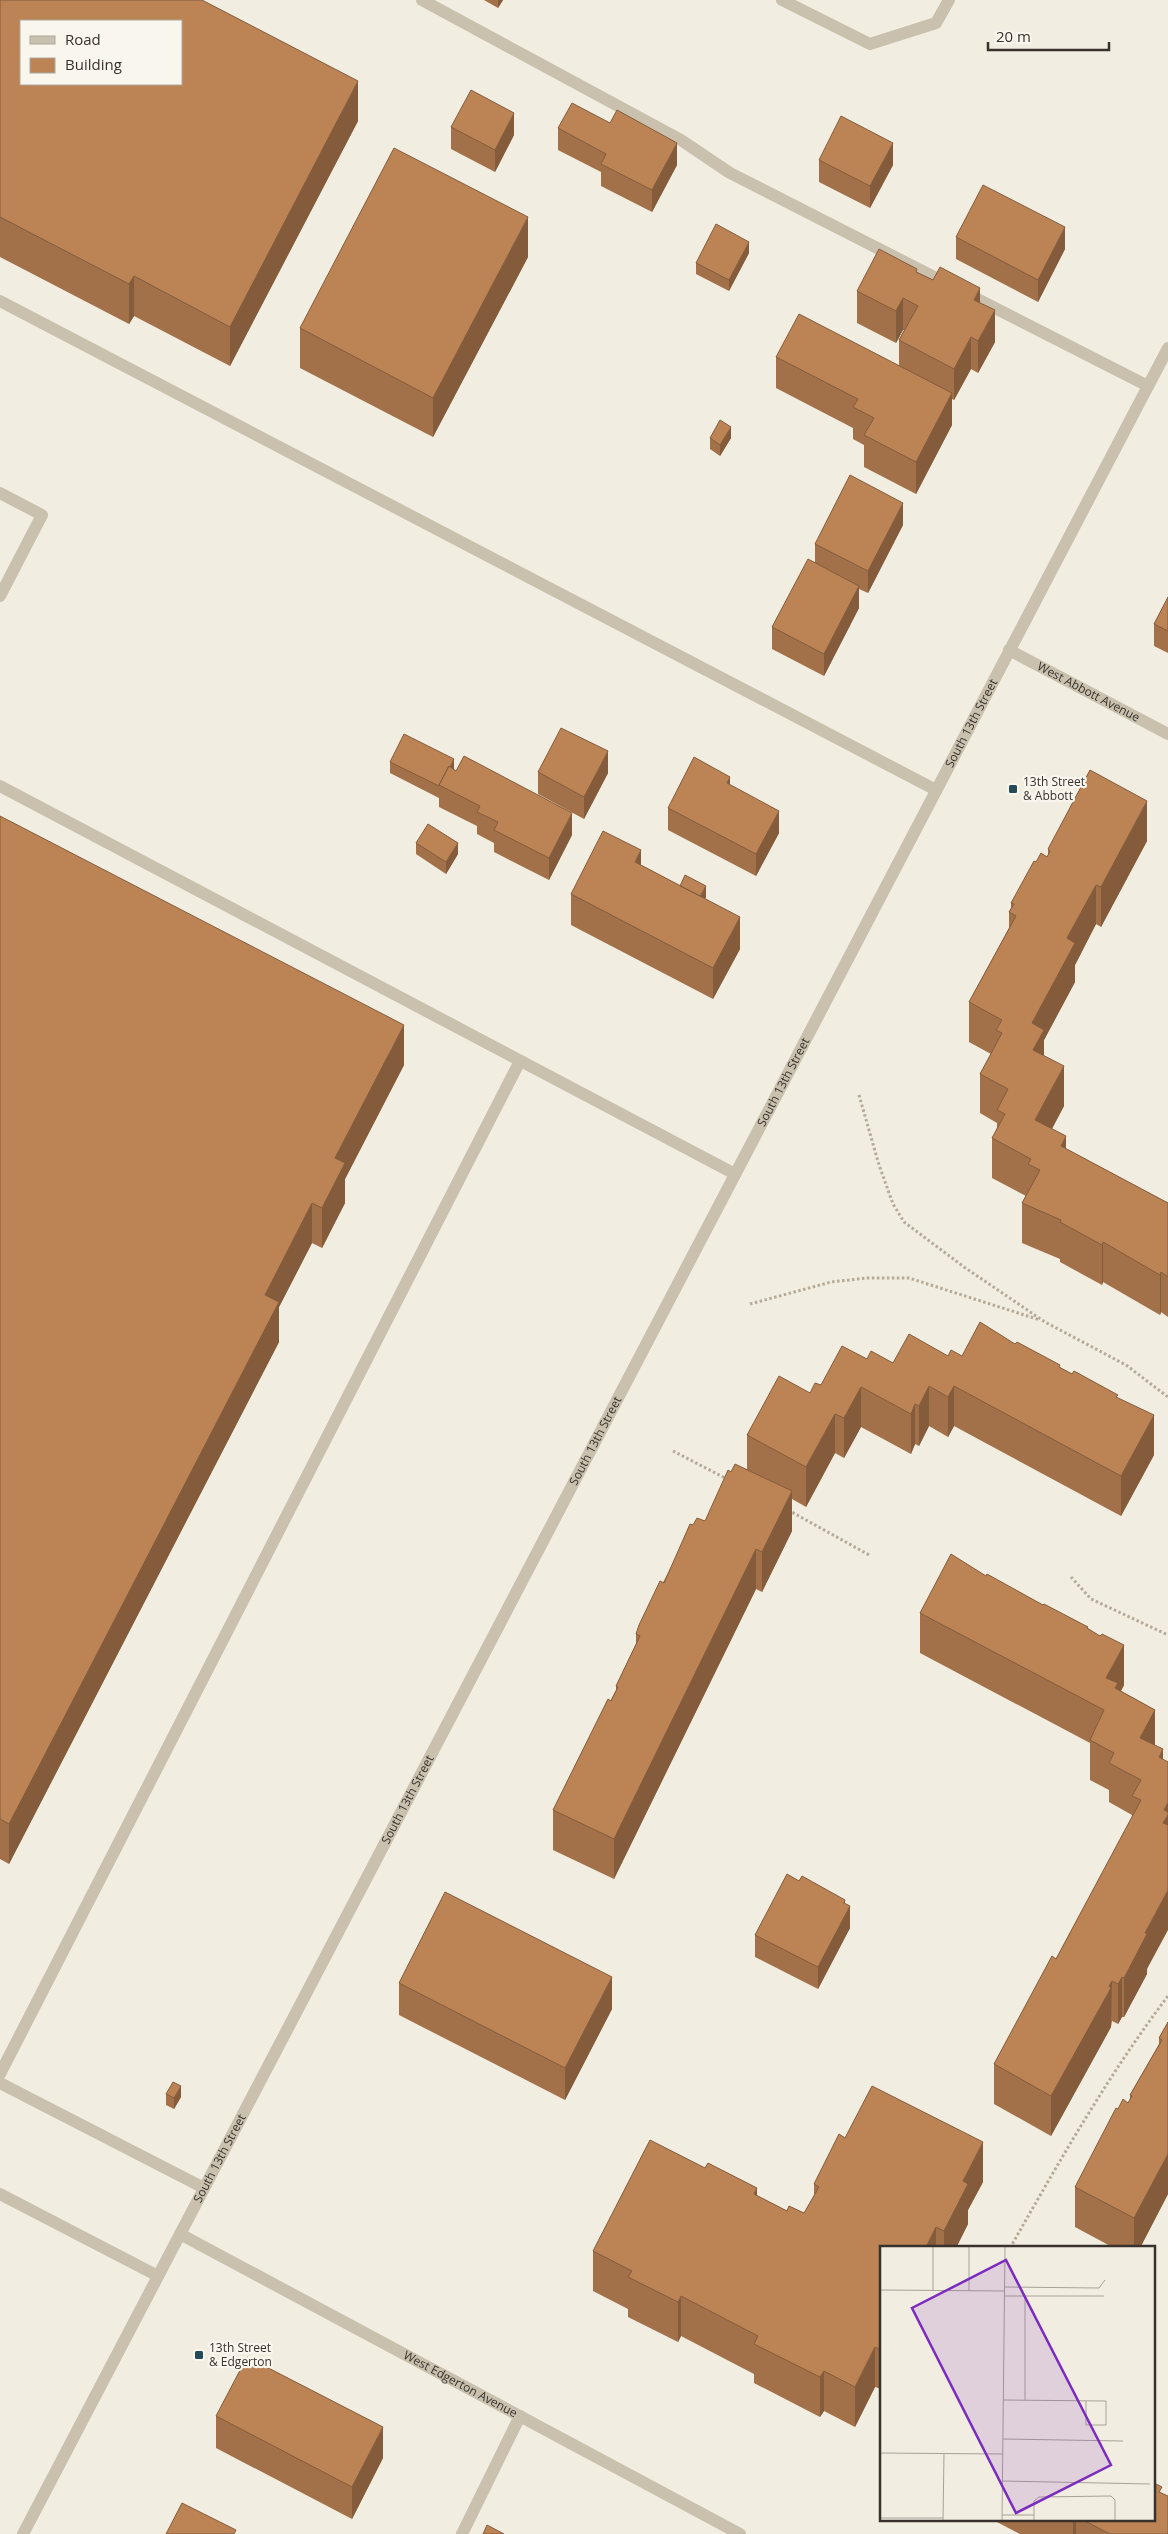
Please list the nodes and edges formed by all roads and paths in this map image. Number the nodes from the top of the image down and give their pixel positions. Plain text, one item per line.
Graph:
1 (422, 0) edge
2 (782, 0) edge
3 (949, 0) edge
4 (0, 301) edge
5 (1168, 348) edge
6 (1148, 386) junction
7 (0, 493) edge
8 (0, 596) edge
9 (1009, 650) junction
10 (1168, 734) edge
11 (0, 786) edge
12 (936, 790) junction
13 (520, 1061) junction
14 (859, 1095) dead end
15 (735, 1174) junction
16 (750, 1304) dead end
17 (1045, 1322) junction
18 (1168, 1397) edge
19 (673, 1451) dead end
20 (732, 1482) edge
21 (784, 1508) edge
22 (871, 1556) dead end
23 (1071, 1577) dead end
24 (1168, 1629) edge
25 (1168, 1635) edge
26 (1168, 1996) edge
27 (0, 2074) edge
28 (0, 2082) edge
29 (204, 2188) junction
30 (0, 2194) edge
31 (180, 2234) junction
32 (1011, 2246) edge
33 (158, 2276) junction
34 (520, 2416) junction
35 (23, 2534) edge
36 (462, 2534) edge
37 (740, 2534) edge

1 - 6 street
2 - 3 street
4 - 12 street
5 - 6 street, South 13th Street
6 - 9 street, South 13th Street
7 - 8 street
9 - 10 street, West Abbott Avenue
9 - 12 street, South 13th Street
11 - 13 street
12 - 15 street, South 13th Street
13 - 15 street
13 - 27 street
14 - 17 path
15 - 29 street, South 13th Street
16 - 17 path
17 - 18 path
19 - 20 path
21 - 22 path
23 - 25 path
24 - 25 path
26 - 32 path
28 - 29 street
29 - 31 street, South 13th Street
30 - 33 street
31 - 33 street, South 13th Street
31 - 34 street, West Edgerton Avenue
33 - 35 street, South 13th Street
34 - 36 street
34 - 37 street, West Edgerton Avenue

